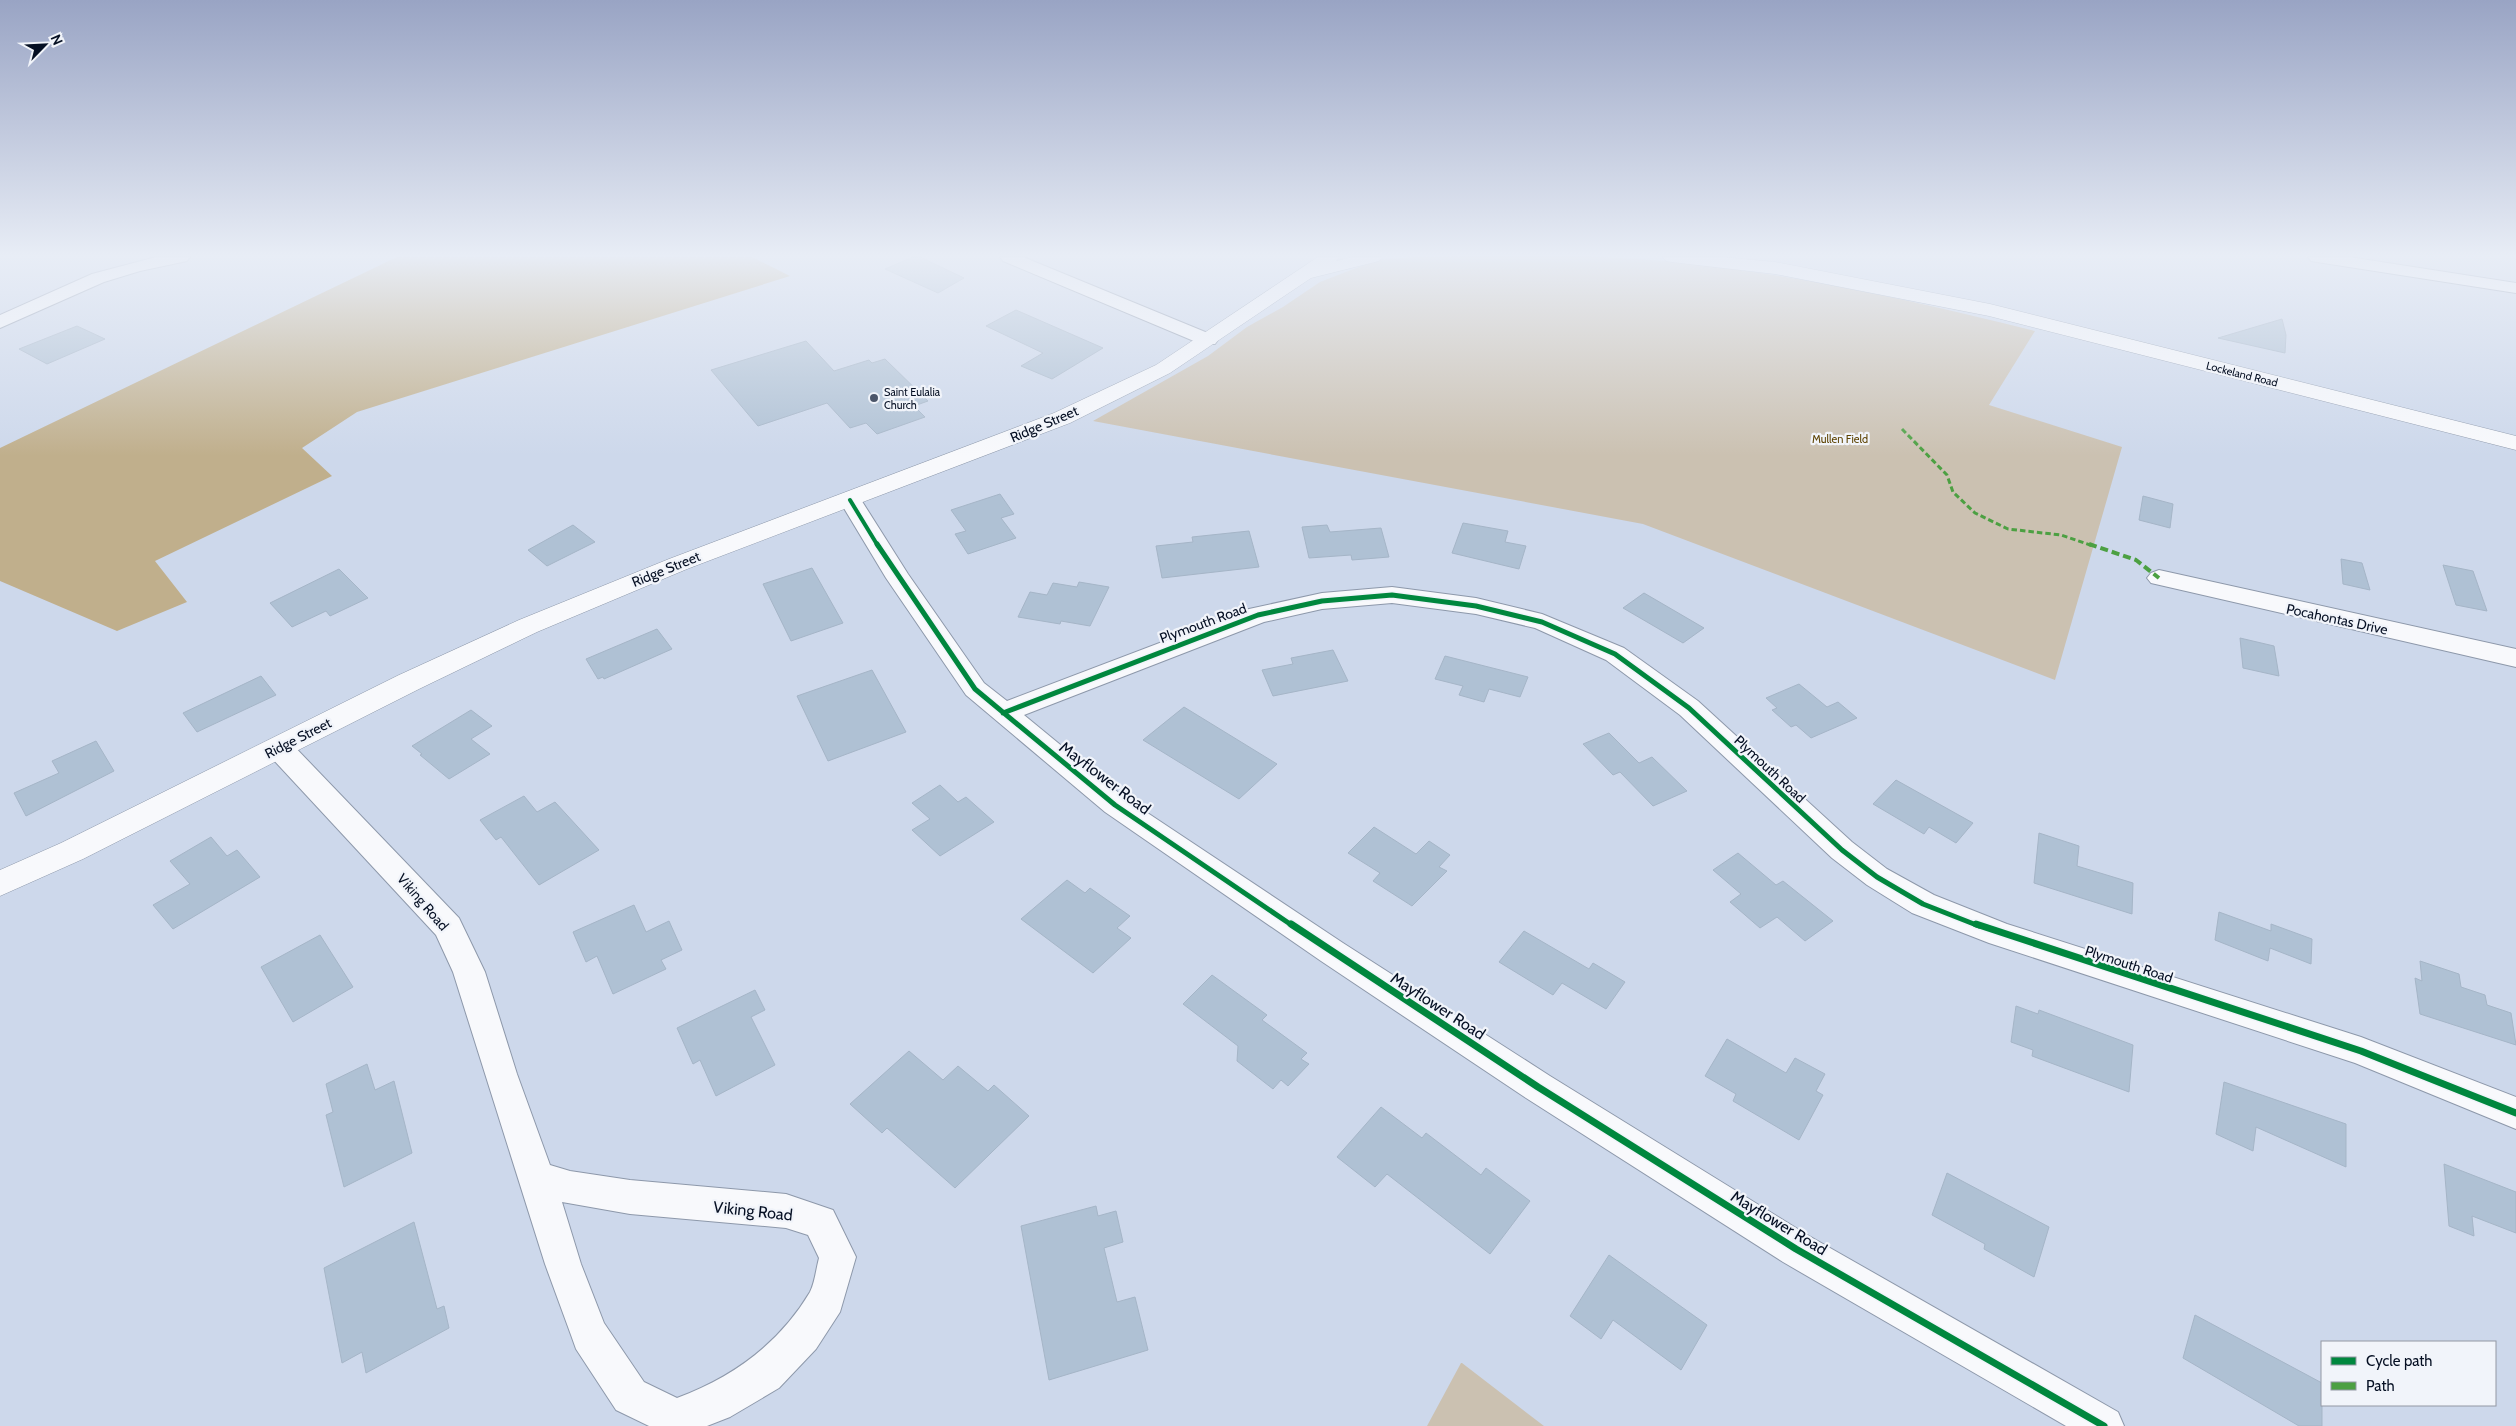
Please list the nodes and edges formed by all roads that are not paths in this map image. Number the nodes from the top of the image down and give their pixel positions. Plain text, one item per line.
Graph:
1 (1169, 324) edge
2 (1232, 324) edge
3 (2044, 324) edge
4 (1208, 340) junction
5 (2516, 443) edge
6 (850, 500) junction
7 (2159, 578) dead end
8 (2516, 658) edge
9 (1002, 713) junction
10 (278, 748) junction
11 (0, 884) edge
12 (2516, 1113) edge
13 (537, 1178) junction
14 (2104, 1426) edge

1 - 4 street
2 - 4 main road, Ridge Street
3 - 5 main road, Lockeland Road
4 - 6 main road, Ridge Street
6 - 9 street, Mayflower Road
6 - 10 main road, Ridge Street
7 - 8 street, Pocahontas Drive
9 - 12 street, Plymouth Road
9 - 14 street, Mayflower Road
10 - 11 main road, Ridge Street
10 - 13 street, Viking Road
13 - 13 street, Viking Road

